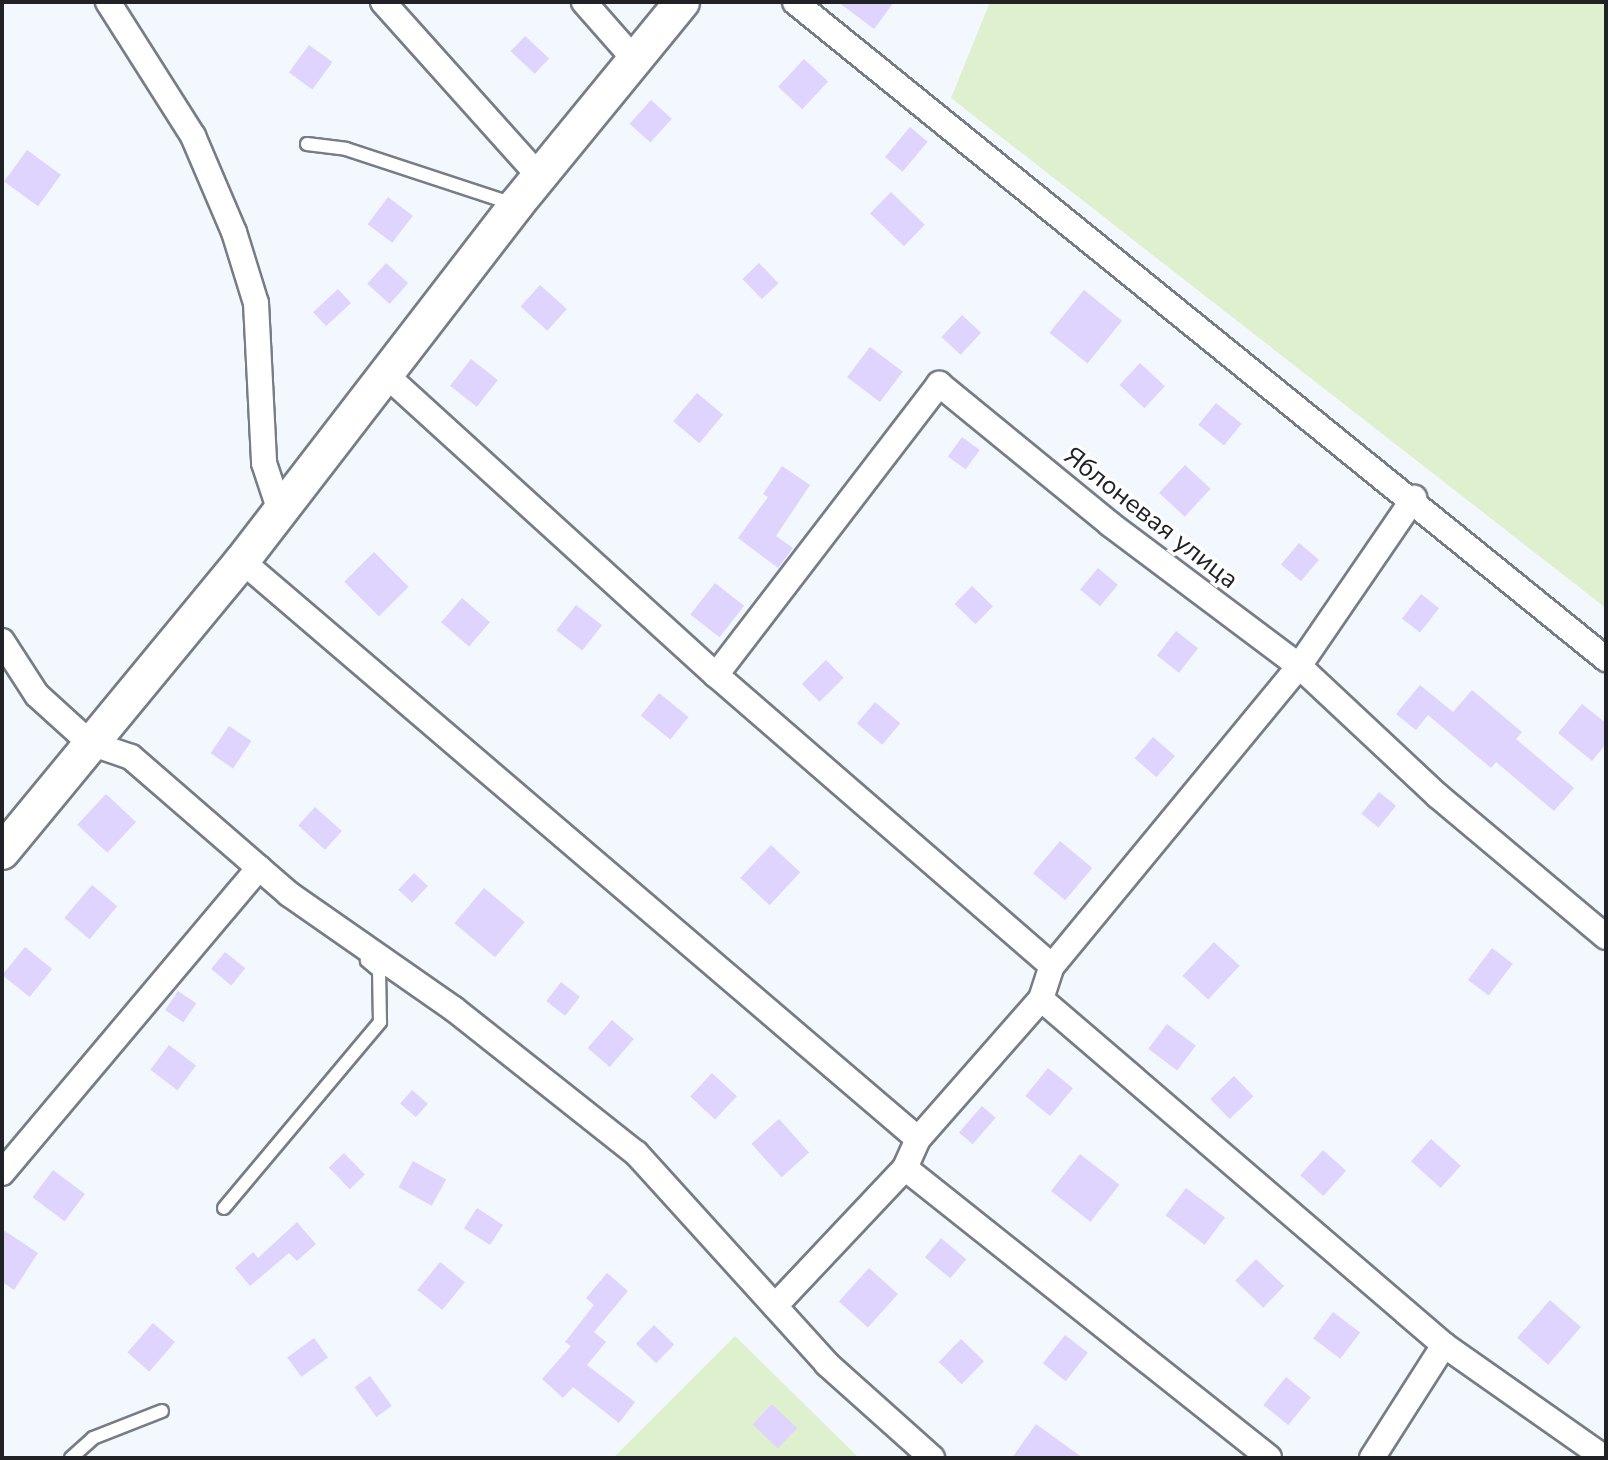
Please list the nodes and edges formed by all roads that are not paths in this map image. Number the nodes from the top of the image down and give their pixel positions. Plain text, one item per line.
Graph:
1 (108, 2) edge
2 (383, 2) edge
3 (584, 2) edge
4 (682, 2) edge
5 (795, 2) edge
6 (635, 60) junction
7 (307, 144) dead end
8 (540, 177) junction
9 (516, 205) junction
10 (386, 375) junction
11 (1414, 498) junction
12 (279, 508) junction
13 (242, 561) junction
14 (2, 641) edge
15 (1606, 659) edge
16 (1299, 666) junction
17 (716, 675) junction
18 (90, 743) junction
19 (2, 852) edge
20 (259, 868) junction
21 (289, 894) junction
22 (1606, 937) edge
23 (1052, 966) junction
24 (1041, 999) junction
25 (918, 1139) junction
26 (905, 1168) junction
27 (2, 1173) edge
28 (224, 1208) dead end
29 (775, 1306) junction
30 (1444, 1345) junction
31 (162, 1411) dead end
32 (71, 1458) edge
33 (932, 1458) edge
34 (1269, 1458) edge
35 (1372, 1458) edge
36 (1605, 1458) edge

1 - 12 street
2 - 8 street
3 - 6 street
4 - 6 street
5 - 11 street
6 - 8 street
7 - 9 lane
8 - 9 street
9 - 10 street
10 - 12 street
10 - 17 street
11 - 15 street
11 - 16 street
12 - 13 street
13 - 18 street
13 - 25 street
14 - 18 street
16 - 17 street, Яблоневая улица
16 - 22 street, Яблоневая улица
16 - 23 street
17 - 23 street
18 - 19 street
18 - 20 street
20 - 21 street
20 - 27 street
21 - 28 lane
21 - 29 street
23 - 24 street
24 - 25 street
24 - 30 street
25 - 26 street
26 - 29 street
26 - 34 street
29 - 33 street
30 - 35 street
30 - 36 street
31 - 32 lane

